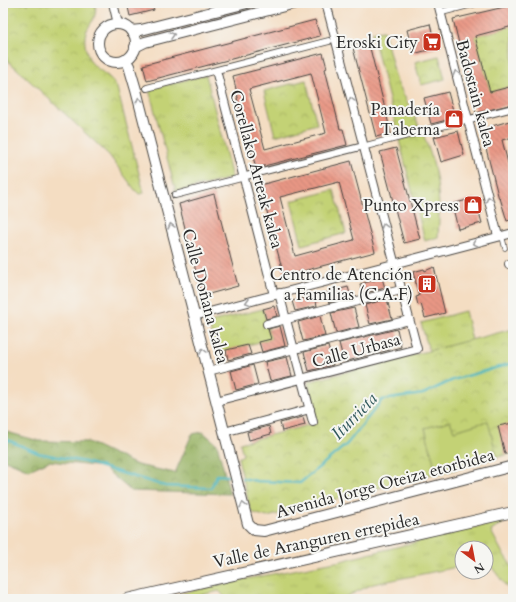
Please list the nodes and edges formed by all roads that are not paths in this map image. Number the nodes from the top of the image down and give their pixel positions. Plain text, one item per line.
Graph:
1 (113, 3) edge
2 (246, 3) edge
3 (296, 3) edge
4 (326, 3) edge
5 (438, 3) edge
6 (476, 3) edge
7 (442, 12) dead end
8 (118, 24) junction
9 (131, 30) junction
10 (329, 41) dead end
11 (135, 48) junction
12 (125, 60) junction
13 (217, 74) dead end
14 (147, 88) dead end
15 (513, 108) edge
16 (175, 195) dead end
17 (513, 233) edge
18 (500, 236) junction
19 (505, 248) dead end
20 (394, 264) junction
21 (401, 290) junction
22 (277, 294) junction
23 (194, 316) junction
24 (286, 320) junction
25 (409, 320) junction
26 (267, 324) dead end
27 (294, 350) junction
28 (208, 371) junction
29 (302, 380) junction
30 (216, 401) junction
31 (310, 409) junction
32 (313, 422) dead end
33 (224, 432) junction
34 (513, 466) edge
35 (513, 512) edge
36 (264, 531) joint
37 (127, 599) edge

1 - 8 street
2 - 9 street
11 -> 3 street
20 -> 4 street
18 -> 5 street, Badostain kalea
6 - 7 street
8 - 9 street
8 - 12 street
9 - 11 street
10 - 14 street
11 - 12 street
23 -> 12 street, Calle Doñana kalea
13 - 22 street, Corellako Arteak kalea
15 - 16 street
17 - 18 street
18 - 19 lane
18 -> 20 street
20 - 21 street
20 - 22 street
21 - 24 street
21 - 25 street
22 -> 23 street
22 - 24 street, Calle Urbasa
28 -> 23 street, Calle Doñana kalea
24 - 26 street
24 - 27 street, Calle Urbasa
25 - 27 street, Calle Urbasa
25 - 29 street, Calle Urbasa
27 - 28 street, Calle Urbasa
27 - 29 street, Calle Urbasa
28 - 30 street, Calle Doñana kalea
29 - 30 street, Calle Urbasa
29 - 31 street, Calle Urbasa
30 - 33 street, Calle Doñana kalea
31 - 32 street, Calle Urbasa
31 - 33 street
36 -> 33 street, Calle Doñana kalea
34 - 36 street, Avenida Jorge Oteiza etorbidea
35 - 37 street, Valle de Aranguren errepidea

